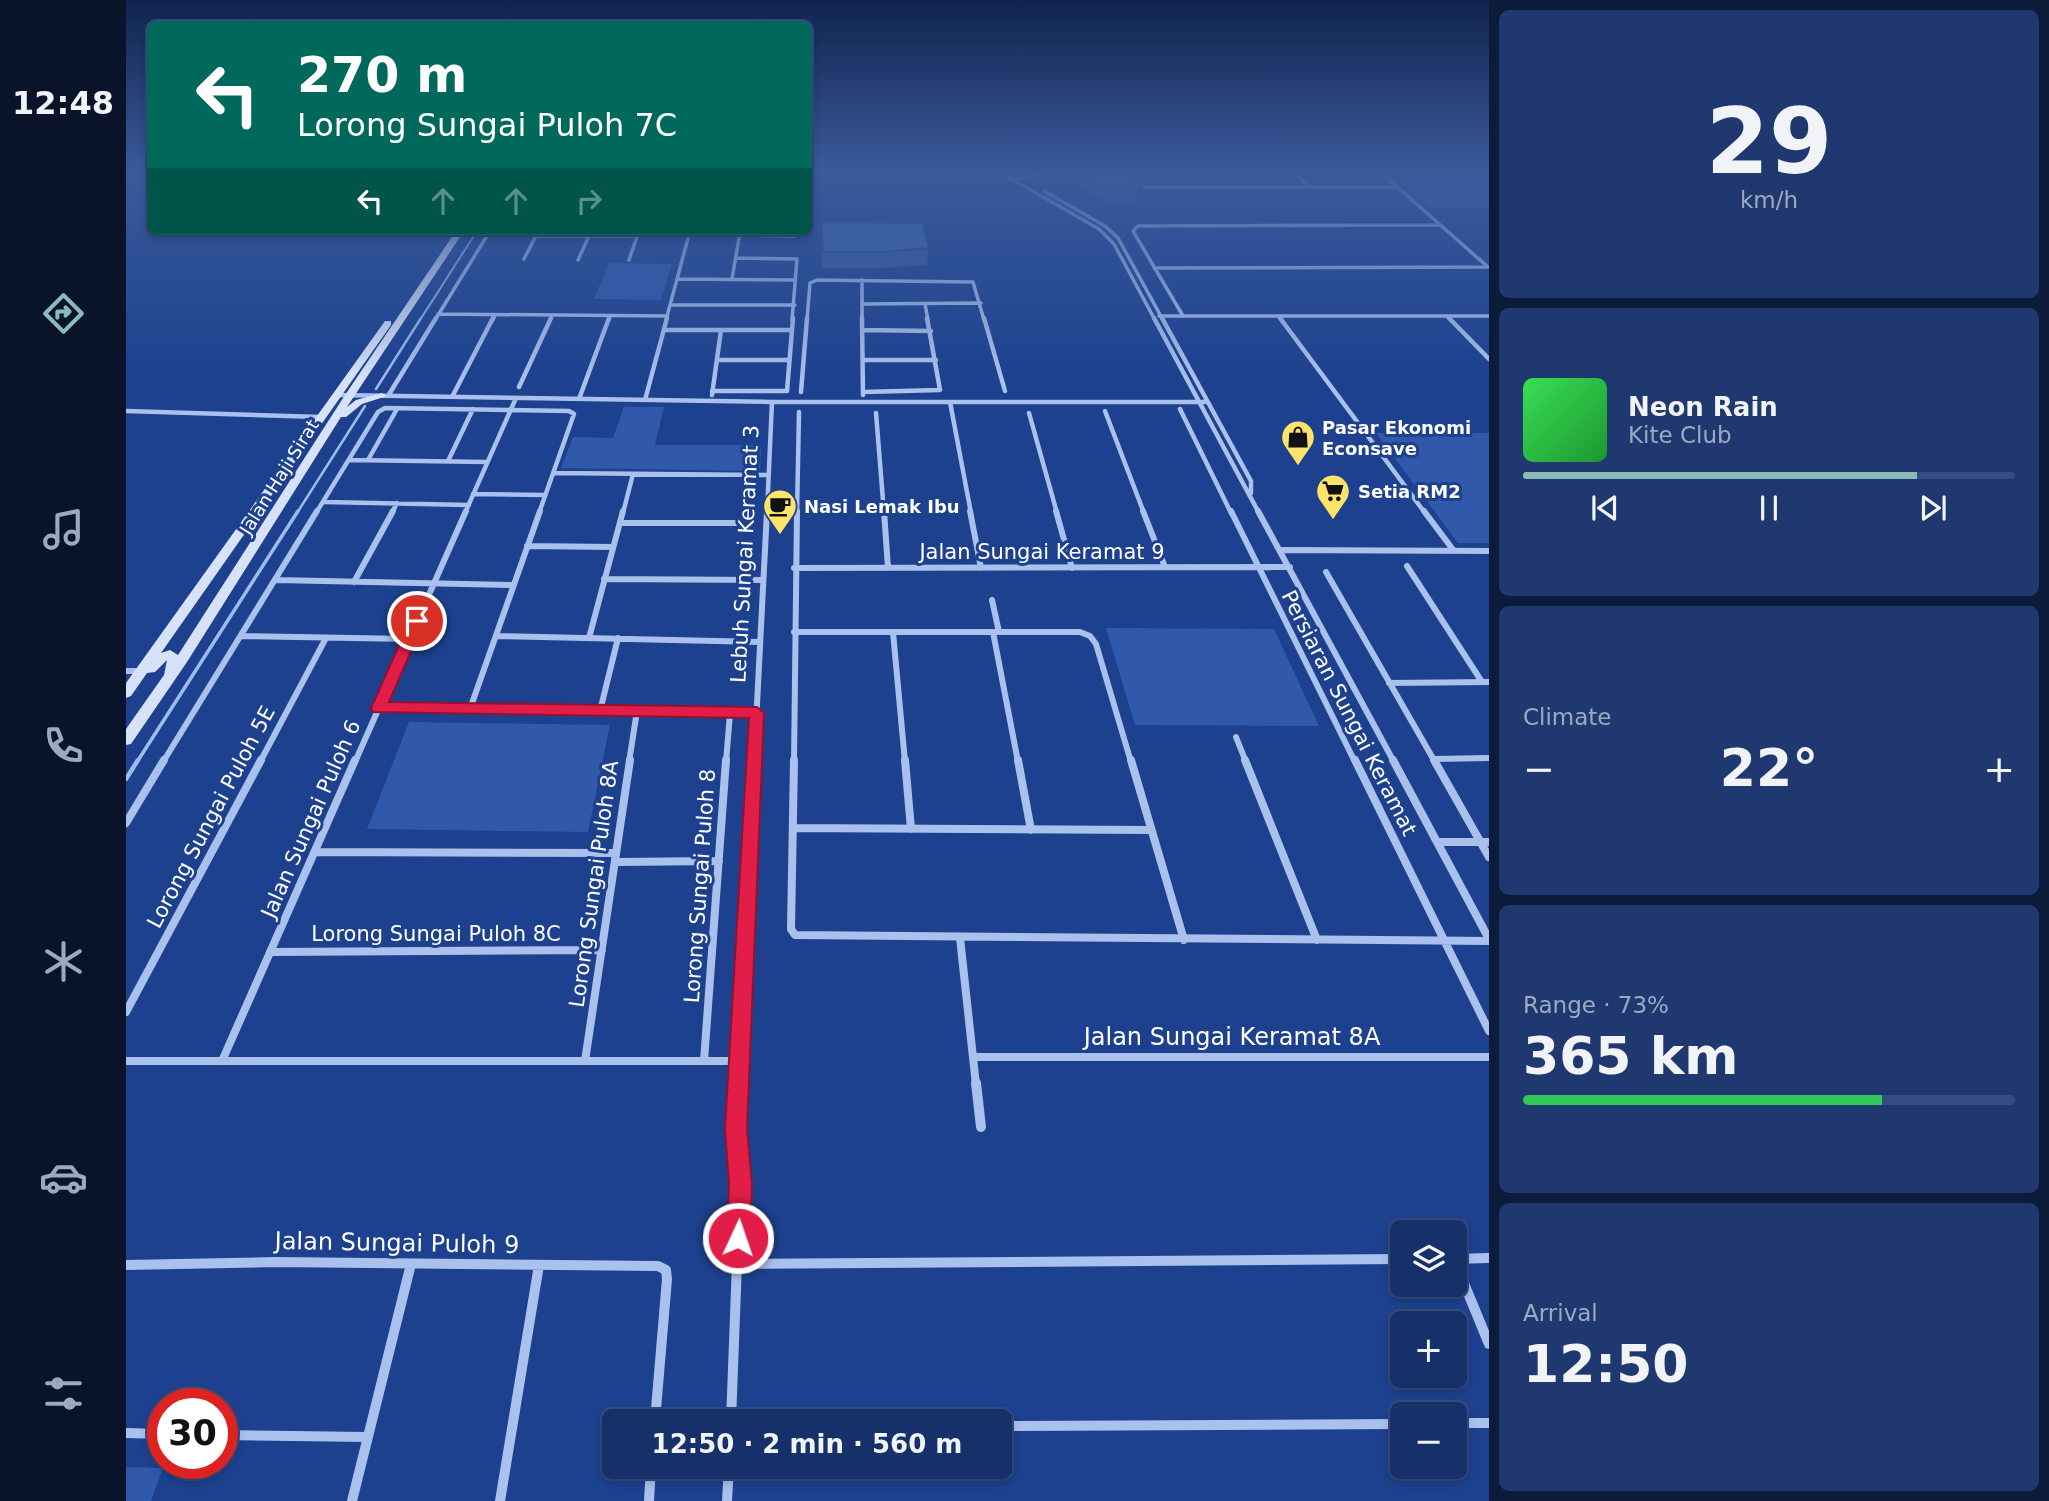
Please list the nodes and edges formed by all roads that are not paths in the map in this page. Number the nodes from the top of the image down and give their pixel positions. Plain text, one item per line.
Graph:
1 (446, 240) edge
2 (454, 240) edge
3 (484, 240) edge
4 (533, 240) edge
5 (587, 240) edge
6 (636, 240) edge
7 (688, 240) edge
8 (739, 240) edge
9 (1109, 240) edge
10 (1117, 240) edge
11 (1138, 240) edge
12 (1457, 240) edge
13 (736, 258) junction
14 (524, 259) dead end
15 (578, 260) dead end
16 (629, 260) dead end
17 (1488, 267) edge
18 (1154, 268) junction
19 (677, 279) junction
20 (732, 279) junction
21 (795, 280) junction
22 (862, 280) junction
23 (981, 303) junction
24 (862, 304) junction
25 (925, 304) junction
26 (670, 305) junction
27 (795, 305) junction
28 (438, 314) junction
29 (495, 314) junction
30 (552, 315) junction
31 (610, 316) junction
32 (667, 316) junction
33 (1152, 316) junction
34 (1160, 316) junction
35 (1182, 316) junction
36 (1279, 316) junction
37 (1447, 316) junction
38 (1489, 316) edge
39 (664, 330) junction
40 (721, 330) junction
41 (792, 330) junction
42 (863, 330) junction
43 (931, 331) junction
44 (383, 347) junction
45 (1489, 359) edge
46 (717, 360) junction
47 (789, 360) junction
48 (863, 360) junction
49 (936, 360) junction
50 (519, 387) dead end
51 (712, 391) junction
52 (1005, 391) dead end
53 (800, 392) dead end
54 (863, 392) junction
55 (336, 395) junction
56 (351, 395) junction
57 (385, 396) junction
58 (452, 397) junction
59 (516, 398) junction
60 (579, 399) junction
61 (645, 400) junction
62 (710, 401) junction
63 (772, 402) junction
64 (863, 402) junction
65 (950, 402) junction
66 (1197, 402) junction
67 (1205, 402) junction
68 (397, 408) junction
69 (473, 409) junction
70 (1180, 409) dead end
71 (511, 410) junction
72 (126, 411) edge
73 (1105, 411) dead end
74 (799, 412) dead end
75 (876, 413) dead end
76 (1028, 413) dead end
77 (321, 417) junction
78 (319, 446) junction
79 (349, 460) junction
80 (368, 460) junction
81 (448, 461) junction
82 (488, 462) junction
83 (553, 473) junction
84 (633, 474) junction
85 (768, 475) junction
86 (1251, 493) junction
87 (473, 494) junction
88 (545, 495) junction
89 (325, 502) junction
90 (397, 503) junction
91 (469, 505) junction
92 (620, 523) junction
93 (736, 523) dead end
94 (527, 546) junction
95 (613, 547) junction
96 (1281, 550) junction
97 (1454, 551) junction
98 (1489, 551) edge
99 (245, 563) junction
100 (216, 565) junction
101 (1407, 566) dead end
102 (1257, 567) junction
103 (1290, 567) junction
104 (794, 568) junction
105 (888, 568) junction
106 (981, 568) junction
107 (1072, 568) junction
108 (1165, 568) junction
109 (1326, 572) dead end
110 (604, 579) junction
111 (276, 580) junction
112 (763, 580) junction
113 (354, 582) junction
114 (433, 584) junction
115 (513, 585) junction
116 (992, 600) dead end
117 (794, 632) junction
118 (893, 632) junction
119 (996, 632) junction
120 (241, 636) junction
121 (496, 636) junction
122 (326, 638) junction
123 (589, 638) junction
124 (618, 638) junction
125 (409, 639) junction
126 (760, 642) junction
127 (126, 671) edge
128 (141, 671) junction
129 (1389, 682) junction
130 (1485, 682) edge
131 (126, 695) edge
132 (158, 696) junction
133 (379, 708) junction
134 (470, 709) junction
135 (600, 711) junction
136 (637, 711) junction
137 (730, 712) junction
138 (757, 713) junction
139 (1236, 737) dead end
140 (126, 740) edge
141 (1489, 758) edge
142 (1433, 759) junction
143 (126, 823) edge
144 (793, 828) junction
145 (911, 829) junction
146 (1031, 830) junction
147 (1152, 830) junction
148 (1437, 842) junction
149 (1485, 842) edge
150 (315, 852) junction
151 (1489, 857) edge
152 (615, 858) junction
153 (719, 861) junction
154 (960, 938) junction
155 (1184, 940) junction
156 (1317, 940) junction
157 (1489, 940) edge
158 (1444, 941) junction
159 (602, 950) junction
160 (271, 953) junction
161 (126, 1012) edge
162 (1489, 1031) edge
163 (974, 1057) junction
164 (1489, 1057) edge
165 (126, 1061) edge
166 (222, 1061) junction
167 (585, 1061) junction
168 (704, 1061) junction
169 (739, 1061) junction
170 (981, 1127) dead end
171 (1489, 1258) edge
172 (1390, 1259) edge
173 (411, 1264) junction
174 (737, 1264) junction
175 (126, 1265) edge
176 (539, 1265) junction
177 (1489, 1344) edge
178 (656, 1409) edge
179 (731, 1409) edge
180 (1467, 1423) edge
181 (1489, 1423) edge
182 (1390, 1424) edge
183 (1012, 1426) edge
184 (126, 1433) edge
185 (147, 1434) edge
186 (238, 1435) edge
187 (367, 1437) junction
188 (650, 1479) edge
189 (728, 1479) edge
190 (352, 1501) edge
191 (500, 1501) edge
192 (649, 1501) edge
193 (727, 1501) edge

1 - 55 main road, Jalan Haji Sirat
2 - 44 main road, Jalan Haji Sirat
3 - 28 street
4 - 14 street
5 - 15 street
6 - 16 street
7 - 19 street
8 - 13 street
9 - 33 street, Persiaran Sungai Keramat
10 - 34 street, Persiaran Sungai Keramat
11 - 18 street
12 - 17 street
13 - 20 street
13 - 21 street
17 - 18 street
18 - 35 street
19 - 20 street
19 - 26 street
20 - 21 street
21 - 27 street
22 - 23 street
22 - 24 street
22 - 53 street
23 - 25 street
23 - 52 street
24 - 25 street
24 - 42 street
25 - 43 street
26 - 27 street
26 - 32 street
27 - 41 street
28 - 29 street
28 - 57 street
29 - 30 street
29 - 58 street
30 - 31 street
30 - 50 street
31 - 32 street
31 - 60 street
32 - 39 street
33 - 34 street
33 - 66 street, Persiaran Sungai Keramat
34 - 35 street
34 - 67 street, Persiaran Sungai Keramat
35 - 36 street
36 - 37 street
36 - 97 street
37 - 38 street
37 - 45 street
39 - 40 street
39 - 61 street
40 - 41 street
40 - 46 street
41 - 47 street
42 - 43 street
42 - 48 street
43 - 49 street
44 - 56 main road, Jalan Haji Sirat
44 - 57 main road
46 - 47 street
46 - 51 street
47 - 51 street
48 - 49 street
48 - 54 street
49 - 54 street
51 - 62 street
54 - 64 street
55 - 56 street
55 - 77 main road, Jalan Haji Sirat
56 - 57 street
56 - 78 main road, Jalan Haji Sirat
57 - 58 street
57 - 78 main road
58 - 59 street
59 - 60 street
59 - 71 street, Jalan Sungai Puloh 6
60 - 61 street
61 - 62 street
62 - 63 street
63 - 64 street
63 - 85 street, Lebuh Sungai Keramat 3
64 - 65 street
65 - 66 street
65 - 106 street
66 - 67 street
66 - 86 street, Persiaran Sungai Keramat
67 - 86 street, Persiaran Sungai Keramat
68 - 69 street
68 - 79 street
68 - 80 street
69 - 71 street
69 - 81 street
70 - 102 street, Persiaran Sungai Keramat
71 - 82 street, Jalan Sungai Puloh 6
71 - 83 street
72 - 77 street
73 - 108 street
74 - 104 street
75 - 105 street
76 - 107 street
77 - 100 main road, Jalan Haji Sirat
78 - 99 main road, Jalan Haji Sirat
79 - 80 street
79 - 89 street
80 - 81 street
81 - 82 street
82 - 87 street, Jalan Sungai Puloh 6
83 - 84 street
83 - 88 street
84 - 85 street
84 - 92 street
85 - 112 street, Lebuh Sungai Keramat 3
86 - 96 street, Persiaran Sungai Keramat
87 - 88 street
87 - 91 street, Jalan Sungai Puloh 6
88 - 94 street
89 - 90 street
89 - 111 street
90 - 91 street
90 - 113 street
91 - 114 street, Jalan Sungai Puloh 6
92 - 93 street
92 - 95 street
94 - 95 street
94 - 115 street
95 - 110 street
96 - 97 street
96 - 103 street, Persiaran Sungai Keramat
97 - 98 street
99 - 100 main road
99 - 132 main road, Jalan Haji Sirat
100 - 128 main road, Jalan Haji Sirat
101 - 130 street
102 - 103 street, Jalan Sungai Keramat 9
102 - 108 street, Jalan Sungai Keramat 9
102 - 158 street, Persiaran Sungai Keramat
103 - 148 street, Persiaran Sungai Keramat
104 - 105 street, Jalan Sungai Keramat 9
104 - 117 street
105 - 106 street, Jalan Sungai Keramat 9
106 - 107 street, Jalan Sungai Keramat 9
107 - 108 street, Jalan Sungai Keramat 9
109 - 129 street
110 - 112 street
110 - 123 street
111 - 113 street
111 - 120 street
112 - 126 street, Lebuh Sungai Keramat 3
113 - 114 street
114 - 115 street
114 - 125 street, Jalan Sungai Puloh 6
115 - 121 street
116 - 119 street
117 - 118 street
117 - 144 street
118 - 119 street
118 - 145 street
119 - 146 street
119 - 147 street
120 - 122 street
120 - 143 street
121 - 123 street
121 - 134 street
122 - 125 street
122 - 161 street, Lorong Sungai Puloh 5E
123 - 124 street
124 - 126 street
124 - 135 street
125 - 133 street, Jalan Sungai Puloh 6
126 - 138 street, Lebuh Sungai Keramat 3
127 - 128 street
128 - 131 main road, Jalan Haji Sirat
129 - 130 street
129 - 142 street
131 - 132 main road
132 - 140 main road, Jalan Haji Sirat
133 - 134 street
133 - 150 street, Jalan Sungai Puloh 6
134 - 135 street
135 - 136 street
136 - 137 street
136 - 152 street, Lorong Sungai Puloh 8A
137 - 138 street
137 - 153 street, Lorong Sungai Puloh 8
138 - 169 street, Lebuh Sungai Keramat 3
139 - 156 street
141 - 142 street
142 - 149 street
144 - 145 street
144 - 154 street
145 - 146 street
146 - 147 street
147 - 155 street
148 - 149 street
148 - 157 street, Persiaran Sungai Keramat
149 - 151 street
150 - 152 street
150 - 160 street, Jalan Sungai Puloh 6
152 - 153 street
152 - 159 street, Lorong Sungai Puloh 8A
153 - 168 street, Lorong Sungai Puloh 8
154 - 155 street
154 - 163 street
155 - 156 street
156 - 158 street
157 - 158 street
158 - 162 street, Persiaran Sungai Keramat
159 - 160 street, Lorong Sungai Puloh 8C
159 - 167 street, Lorong Sungai Puloh 8A
160 - 166 street, Jalan Sungai Puloh 6
163 - 164 street, Jalan Sungai Keramat 8A
163 - 170 street
165 - 166 street
166 - 167 street
167 - 168 street
168 - 169 street
169 - 174 street, Lebuh Sungai Keramat 3
171 - 177 street
172 - 174 street
173 - 175 street, Jalan Sungai Puloh 9
173 - 176 street, Jalan Sungai Puloh 9
173 - 187 street
174 - 179 street, Lebuh Sungai Keramat 3
176 - 178 street, Jalan Sungai Puloh 9
176 - 191 street
180 - 181 street
182 - 183 street
184 - 185 street
186 - 187 street
187 - 190 street
188 - 192 street
189 - 193 street

